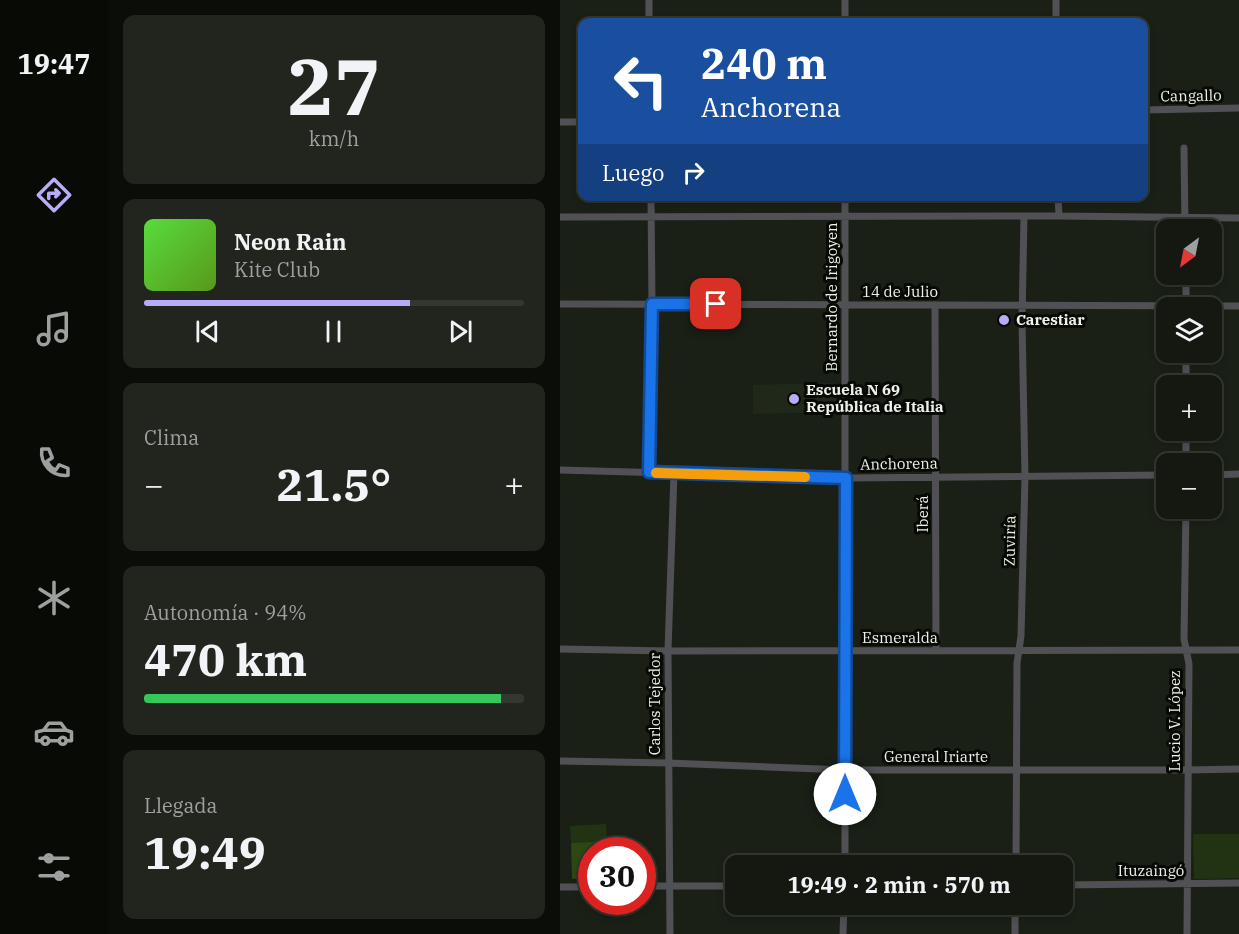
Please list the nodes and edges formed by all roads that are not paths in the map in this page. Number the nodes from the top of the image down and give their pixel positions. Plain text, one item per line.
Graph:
1 (649, 0) edge
2 (845, 0) edge
3 (1056, 0) edge
4 (649, 18) edge
5 (845, 18) edge
6 (1056, 18) edge
7 (1240, 108) edge
8 (1148, 110) edge
9 (560, 122) edge
10 (578, 122) edge
11 (1184, 148) dead end
12 (651, 201) edge
13 (845, 201) edge
14 (1058, 201) edge
15 (1024, 216) junction
16 (1059, 216) junction
17 (560, 217) edge
18 (651, 218) junction
19 (845, 218) junction
20 (1185, 218) junction
21 (1240, 218) edge
22 (560, 304) edge
23 (652, 304) junction
24 (1023, 304) junction
25 (844, 305) junction
26 (935, 305) junction
27 (1156, 306) edge
28 (1222, 306) edge
29 (1240, 306) edge
30 (560, 470) edge
31 (649, 472) junction
32 (674, 473) junction
33 (1222, 474) edge
34 (1240, 474) edge
35 (1156, 475) edge
36 (936, 477) junction
37 (1025, 477) junction
38 (846, 478) junction
39 (1186, 519) edge
40 (560, 649) edge
41 (668, 651) junction
42 (845, 651) junction
43 (936, 651) junction
44 (1019, 651) junction
45 (1187, 651) junction
46 (1240, 651) edge
47 (560, 761) edge
48 (668, 763) junction
49 (1240, 769) edge
50 (845, 770) junction
51 (1016, 770) junction
52 (1188, 770) junction
53 (845, 855) edge
54 (1016, 855) edge
55 (1240, 883) edge
56 (1188, 884) junction
57 (670, 885) junction
58 (1073, 885) edge
59 (656, 886) edge
60 (725, 886) edge
61 (560, 887) edge
62 (578, 887) edge
63 (844, 915) edge
64 (1015, 915) edge
65 (670, 934) edge
66 (843, 934) edge
67 (1016, 934) edge
68 (1187, 934) edge

1 - 4 street
2 - 5 street
3 - 6 street
7 - 8 street, Cangallo
9 - 10 street
11 - 20 street
12 - 18 street
13 - 19 street, Bernardo de Irigoyen
14 - 16 street
15 - 16 street
15 - 19 street
15 - 24 street, Zuviría
16 - 20 street
17 - 18 street
18 - 19 street
18 - 23 street
19 - 25 street, Bernardo de Irigoyen
20 - 21 street
22 - 23 street, 14 de Julio
23 - 25 street, 14 de Julio
23 - 31 street
24 - 26 street, 14 de Julio
24 - 27 street, 14 de Julio
24 - 37 street, Zuviría
25 - 26 street, 14 de Julio
25 - 38 street, Bernardo de Irigoyen
26 - 36 street, Iberá
28 - 29 street, 14 de Julio
30 - 31 street, Anchorena
31 - 32 street, Anchorena
32 - 38 street, Anchorena
32 - 41 street, Carlos Tejedor
33 - 34 street
35 - 37 street, Anchorena
36 - 37 street, Anchorena
36 - 38 street, Anchorena
36 - 43 street, Iberá
37 - 44 street, Zuviría
38 - 42 street, Bernardo de Irigoyen
39 - 45 street, Lucio V. López
40 - 41 street, Esmeralda
41 - 42 street, Esmeralda
41 - 48 street, Carlos Tejedor
42 - 43 street, Esmeralda
42 - 50 street, Bernardo de Irigoyen
43 - 44 street, Esmeralda
44 - 45 street, Esmeralda
44 - 51 street, Zuviría
45 - 46 street, Esmeralda
45 - 52 street, Lucio V. López
47 - 48 street, General Iriarte
48 - 50 street, General Iriarte
48 - 57 street, Carlos Tejedor
49 - 52 street, General Iriarte
50 - 51 street, General Iriarte
50 - 53 street, Bernardo de Irigoyen
51 - 52 street, General Iriarte
51 - 54 street, Zuviría
52 - 56 street, Lucio V. López
55 - 56 street, Ituzaingó
56 - 58 street, Ituzaingó
56 - 68 street, Lucio V. López
57 - 59 street
57 - 60 street
57 - 65 street, Carlos Tejedor
61 - 62 street
63 - 66 street
64 - 67 street

